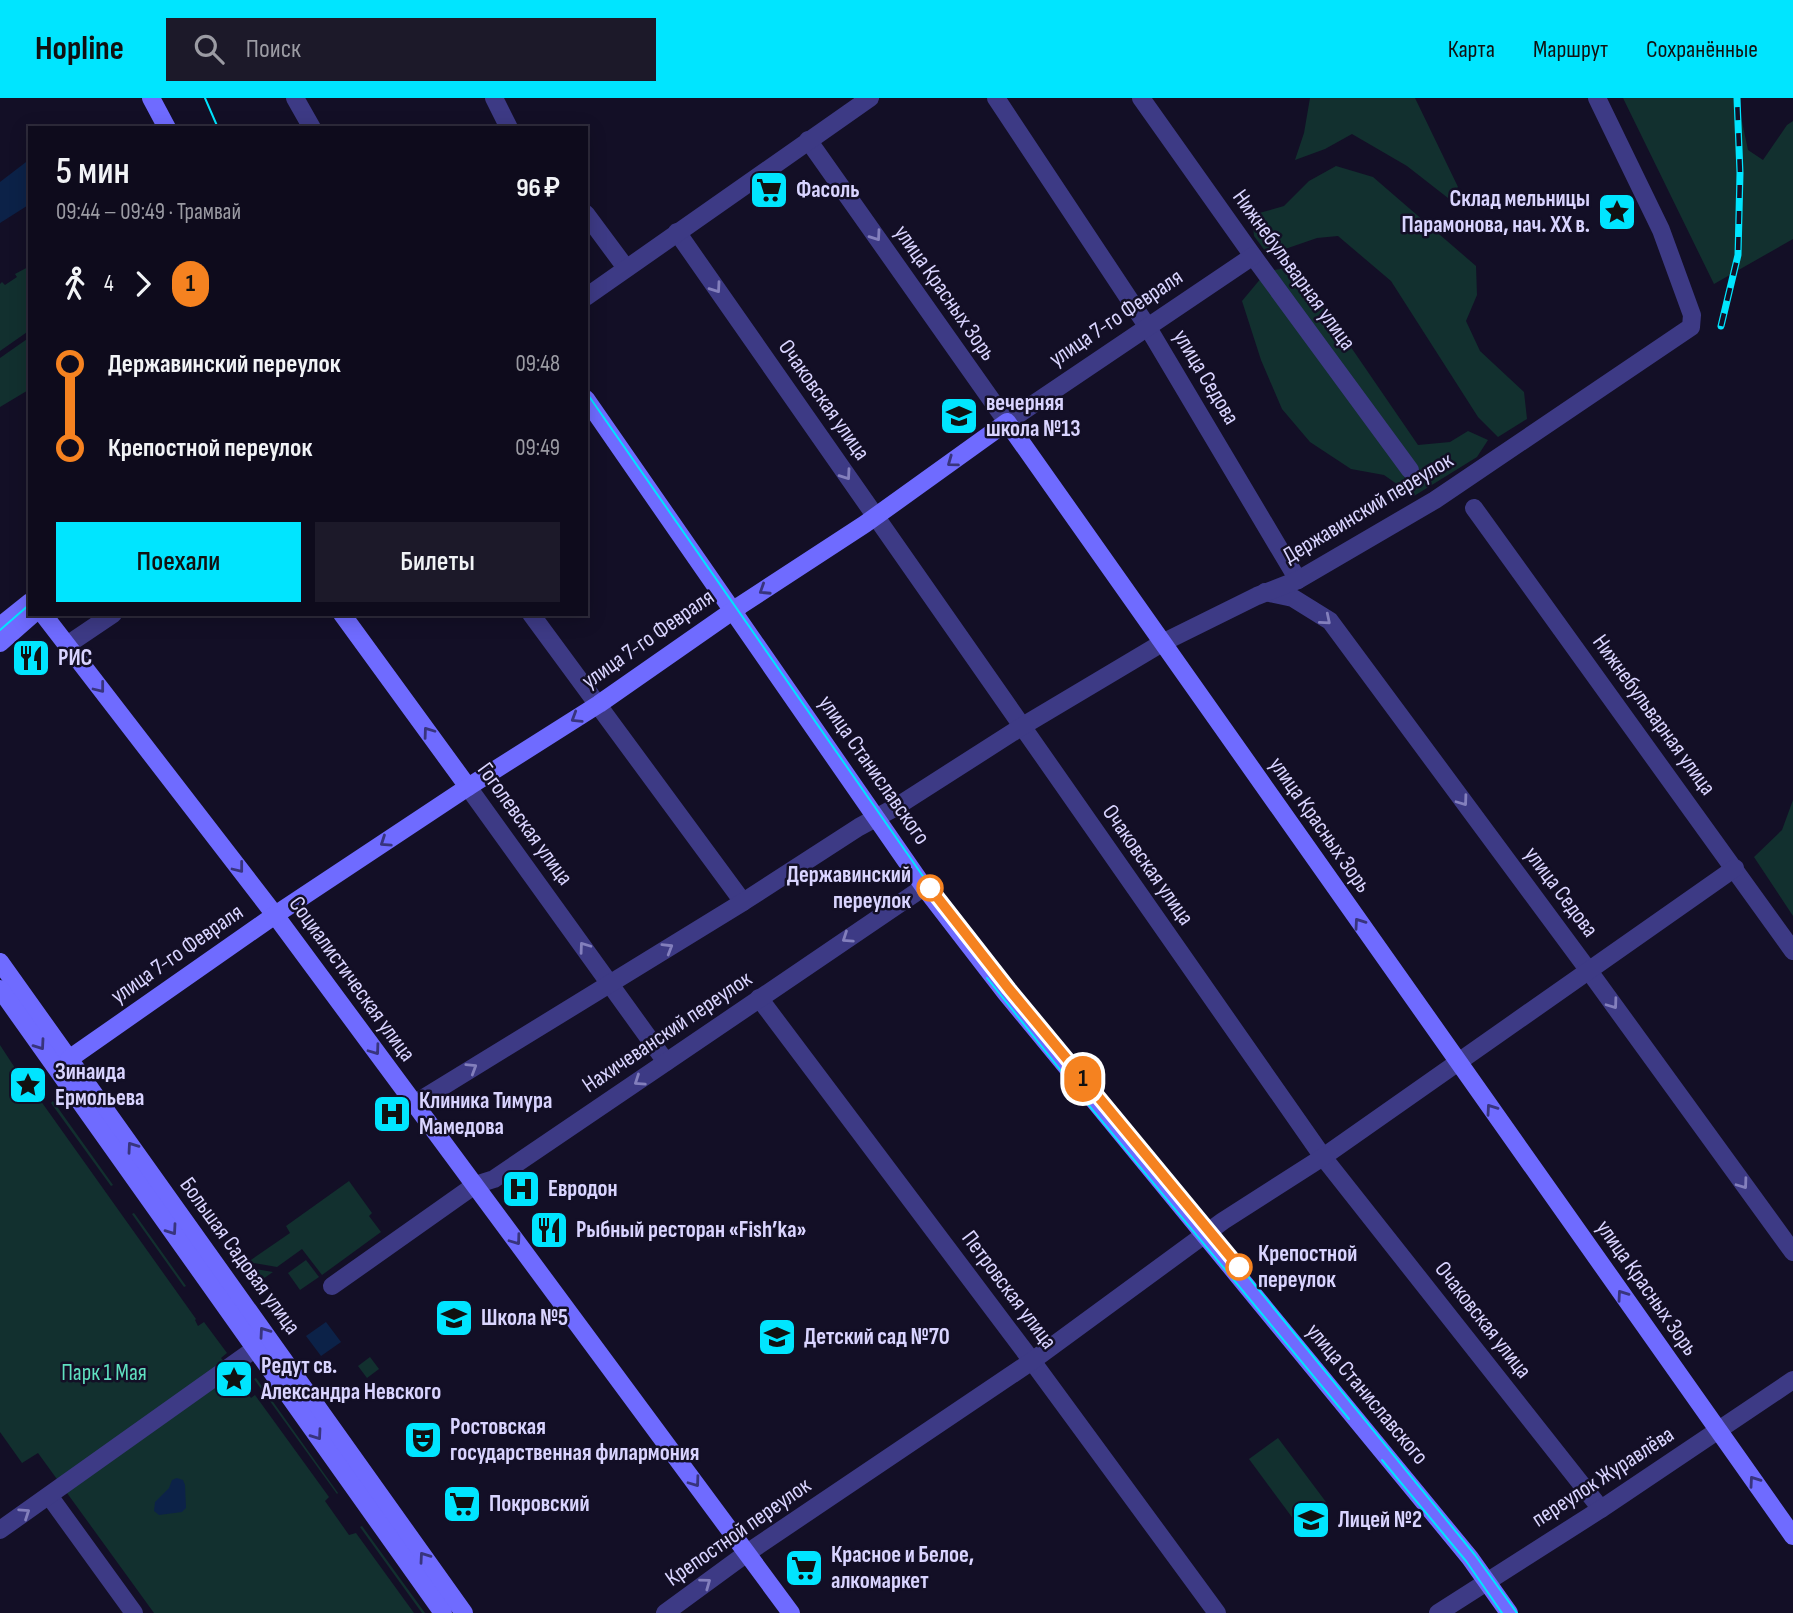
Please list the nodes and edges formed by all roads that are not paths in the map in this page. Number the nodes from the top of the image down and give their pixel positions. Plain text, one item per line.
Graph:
1 (151, 98) edge
2 (295, 98) edge
3 (494, 98) edge
4 (870, 98) edge
5 (996, 98) edge
6 (1141, 98) edge
7 (1597, 98) edge
8 (166, 126) edge
9 (311, 126) edge
10 (508, 126) edge
11 (808, 140) junction
12 (588, 217) edge
13 (677, 232) junction
14 (1252, 256) junction
15 (626, 268) junction
16 (588, 296) edge
17 (1147, 326) junction
18 (588, 402) edge
19 (1007, 422) junction
20 (1410, 470) dead end
21 (1474, 508) dead end
22 (875, 517) junction
23 (1298, 580) junction
24 (1265, 592) junction
25 (28, 604) edge
26 (732, 610) junction
27 (31, 616) edge
28 (45, 616) edge
29 (110, 616) edge
30 (343, 616) edge
31 (532, 616) edge
32 (0, 626) edge
33 (0, 643) edge
34 (1161, 643) junction
35 (67, 645) junction
36 (598, 704) junction
37 (1021, 727) junction
38 (468, 787) junction
39 (877, 816) junction
40 (1735, 868) junction
41 (924, 887) junction
42 (743, 902) junction
43 (275, 915) junction
44 (1793, 951) edge
45 (0, 962) edge
46 (1589, 971) junction
47 (610, 984) junction
48 (0, 989) edge
49 (760, 998) junction
50 (69, 1059) junction
51 (667, 1062) junction
52 (1458, 1063) junction
53 (414, 1104) junction
54 (1323, 1157) junction
55 (475, 1185) junction
56 (1204, 1235) junction
57 (1793, 1252) edge
58 (332, 1286) dead end
59 (256, 1348) junction
60 (1032, 1361) junction
61 (1793, 1380) edge
62 (1718, 1431) junction
63 (50, 1497) junction
64 (1601, 1509) junction
65 (0, 1530) edge
66 (1793, 1536) edge
67 (747, 1553) junction
68 (1487, 1582) junction
69 (134, 1613) edge
70 (443, 1613) edge
71 (464, 1613) edge
72 (665, 1613) edge
73 (791, 1613) edge
74 (1217, 1613) edge
75 (1438, 1613) edge
76 (1508, 1613) edge

1 - 8 street
2 - 9 street
3 - 10 street
4 - 11 street
5 - 17 street, улица Седова
6 - 14 street, Нижнебульварная улица
7 - 23 street, Державинский переулок
11 - 13 street
11 -> 19 street, улица Красных Зорь
12 - 15 street
13 - 15 street
13 -> 22 street, Очаковская улица
14 - 17 street, улица 7-го Февраля
14 - 20 street, Нижнебульварная улица
15 - 16 street
17 - 19 street, улица 7-го Февраля
17 - 23 street, улица Седова
18 - 26 street, улица Станиславского
19 -> 22 street, улица 7-го Февраля
19 - 34 street, улица Красных Зорь
21 - 40 street, Нижнебульварная улица
22 -> 26 street, улица 7-го Февраля
22 - 37 street, Очаковская улица
23 - 24 street, Державинский переулок
24 - 34 street, Державинский переулок
24 -> 46 street, улица Седова
25 - 32 street
26 - 36 street, улица 7-го Февраля
26 - 39 street, улица Станиславского
27 - 33 street
28 - 35 street, Социалистическая улица
29 - 35 street
38 -> 30 street, Гоголевская улица
31 - 36 street
34 - 37 street, Державинский переулок
52 -> 34 street, улица Красных Зорь
35 -> 43 street, Социалистическая улица
36 -> 38 street, улица 7-го Февраля
36 - 42 street
37 - 39 street, Державинский переулок
37 - 54 street, Очаковская улица
38 -> 43 street, улица 7-го Февраля
47 -> 38 street, Гоголевская улица
39 - 41 street, улица Станиславского
39 - 42 street, Державинский переулок
40 - 44 street, Нижнебульварная улица
40 - 46 street, Крепостной переулок
41 -> 49 street, Нахичеванский переулок
41 - 56 street, улица Станиславского
47 -> 42 street, Державинский переулок
43 - 50 street, улица 7-го Февраля
43 -> 53 street, Социалистическая улица
45 - 50 street, Большая Садовая улица
46 - 52 street, Крепостной переулок
46 -> 57 street, улица Седова
47 - 51 street, Гоголевская улица
53 -> 47 street, Державинский переулок
48 -> 59 street, Большая Садовая улица
49 - 51 street, Нахичеванский переулок
49 - 60 street, Петровская улица
71 -> 50 street, Большая Садовая улица
51 -> 55 street, Нахичеванский переулок
52 - 54 street, Крепостной переулок
62 -> 52 street, улица Красных Зорь
53 - 55 street, Социалистическая улица
54 - 56 street, Крепостной переулок
54 - 64 street, Очаковская улица
55 - 58 street, Нахичеванский переулок
55 -> 67 street, Социалистическая улица
56 - 60 street, Крепостной переулок
56 - 68 street, улица Станиславского
59 - 63 street
59 -> 70 street, Большая Садовая улица
60 - 67 street, Крепостной переулок
60 - 74 street, Петровская улица
61 - 62 street, переулок Журавлёва
62 - 64 street, переулок Журавлёва
66 -> 62 street, улица Красных Зорь
65 -> 63 street
63 - 69 street
64 - 68 street, переулок Журавлёва
72 -> 67 street, Крепостной переулок
67 - 73 street, Социалистическая улица
68 - 75 street, переулок Журавлёва
68 - 76 street, улица Станиславского

